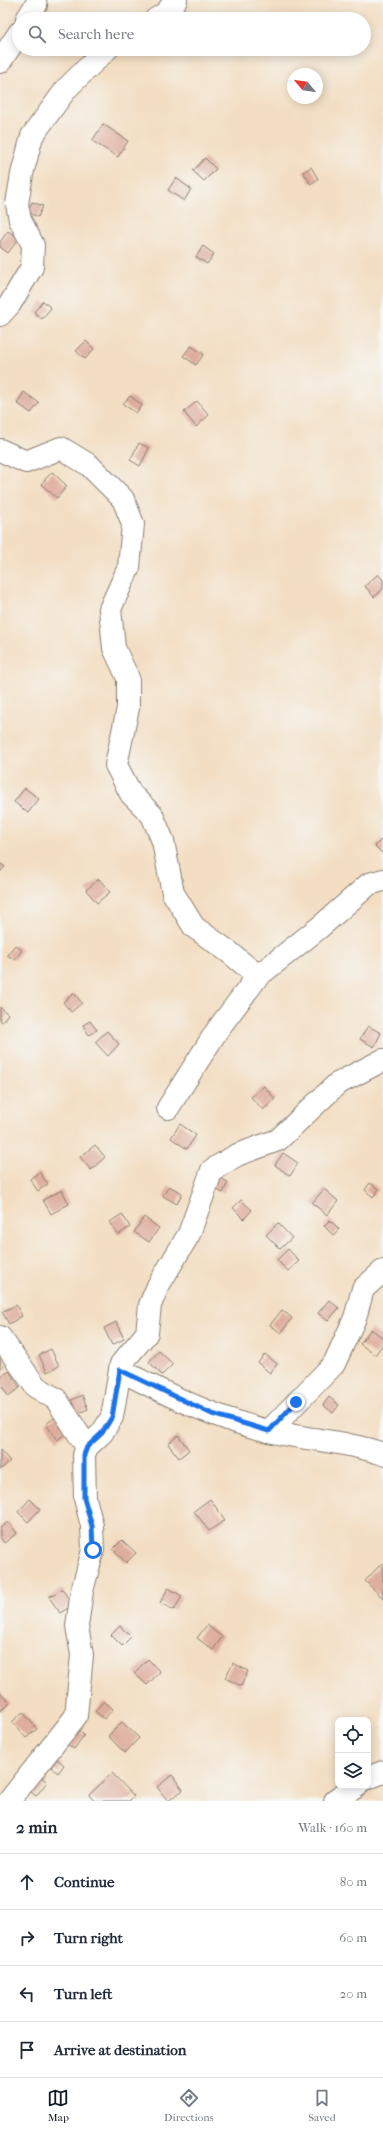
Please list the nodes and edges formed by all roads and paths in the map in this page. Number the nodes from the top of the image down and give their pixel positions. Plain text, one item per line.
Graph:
1 (176, 0) edge
2 (167, 12) edge
3 (12, 44) edge
4 (100, 56) edge
5 (0, 62) edge
6 (0, 315) edge
7 (0, 450) edge
8 (383, 880) edge
9 (258, 976) junction
10 (383, 1060) edge
11 (168, 1108) dead end
12 (383, 1271) edge
13 (0, 1337) edge
14 (120, 1370) junction
15 (269, 1431) junction
16 (87, 1447) junction
17 (383, 1454) edge
18 (383, 1772) edge
19 (371, 1777) edge
20 (353, 1789) edge
21 (9, 1801) edge
22 (335, 1801) edge

1 - 2 street
3 - 5 street
4 - 6 street
7 - 9 street
8 - 9 street
9 - 11 street
10 - 14 street
12 - 15 street
13 - 16 street
14 - 15 street
14 - 16 street
15 - 17 street
16 - 21 street
18 - 19 street
20 - 22 street

